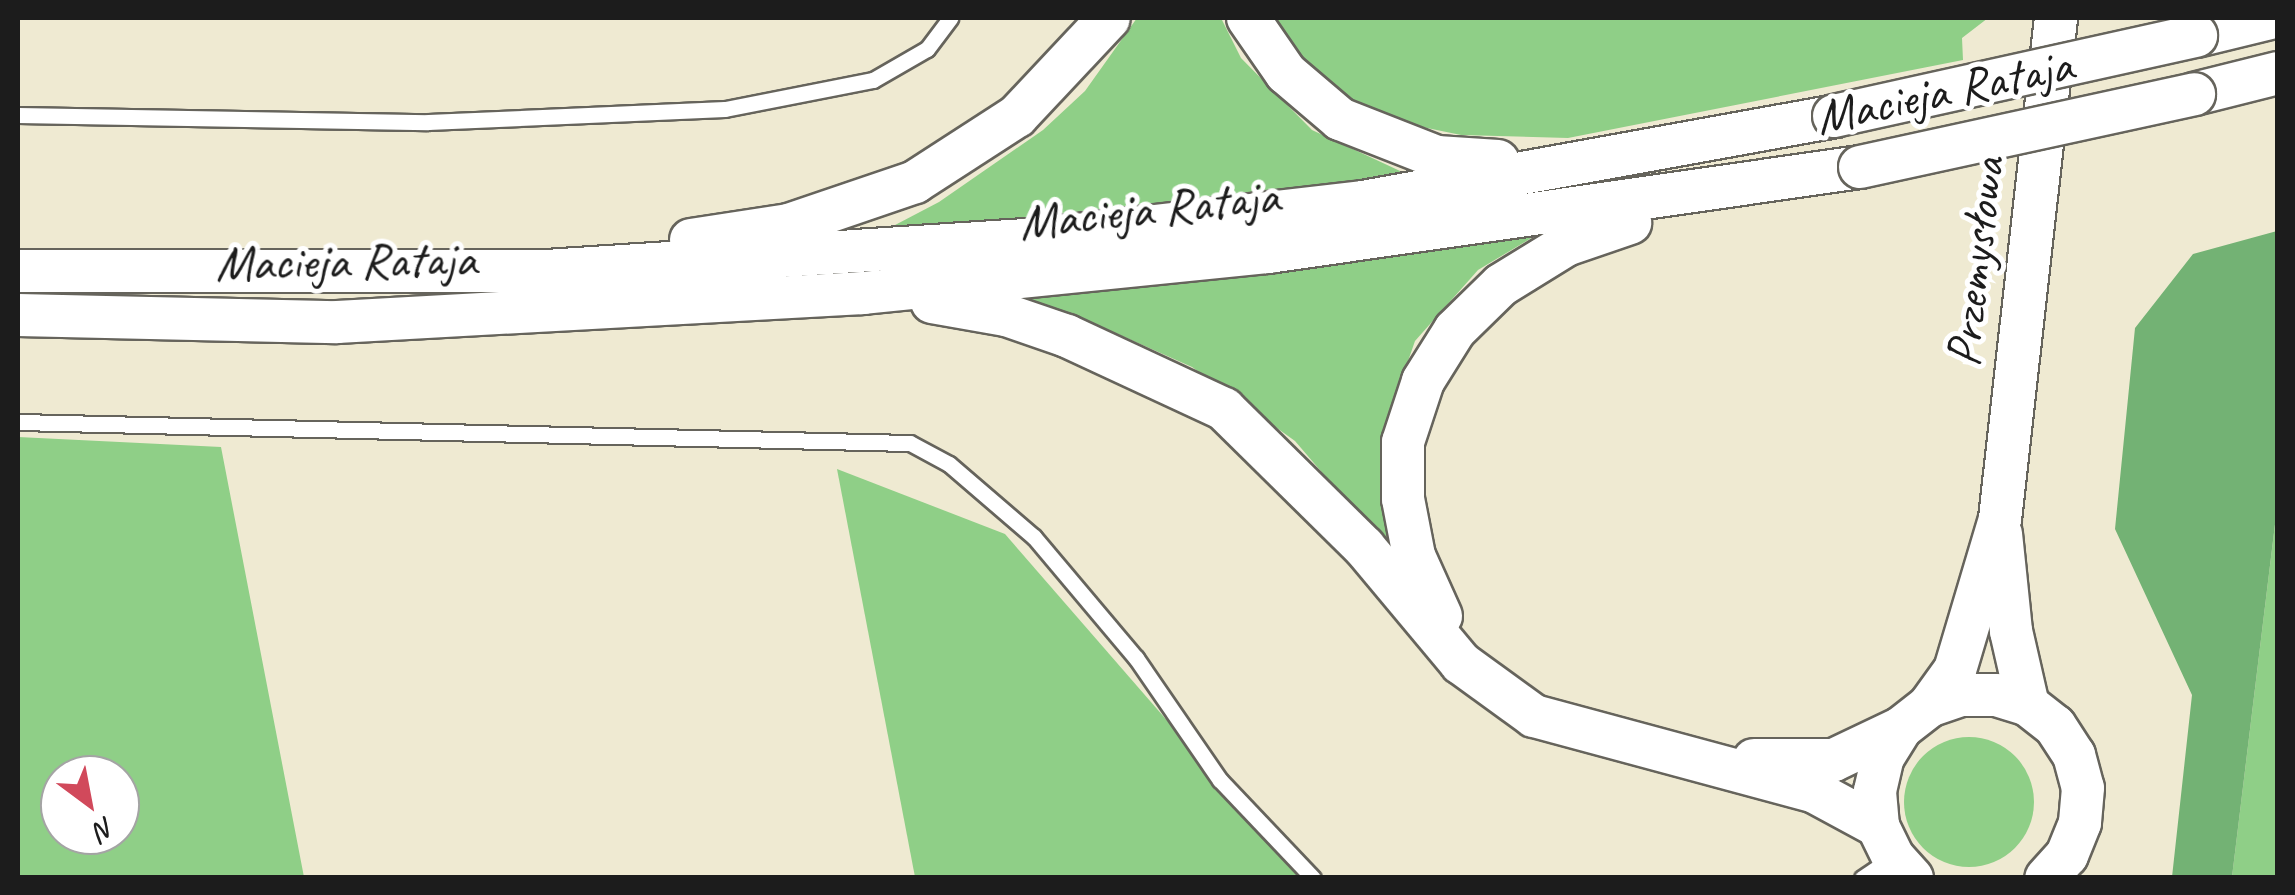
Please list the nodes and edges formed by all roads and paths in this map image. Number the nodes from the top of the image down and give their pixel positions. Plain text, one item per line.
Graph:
1 (950, 18) edge
2 (1110, 18) edge
3 (1248, 18) edge
4 (2056, 18) edge
5 (2270, 18) edge
6 (2278, 73) edge
7 (18, 115) edge
8 (1628, 155) junction
9 (1720, 192) junction
10 (18, 272) edge
11 (382, 272) junction
12 (864, 293) junction
13 (18, 315) edge
14 (18, 422) edge
15 (2000, 519) junction
16 (1461, 662) junction
17 (2028, 705) junction
18 (1915, 717) junction
19 (1693, 760) junction
20 (1886, 860) edge
21 (1313, 878) edge
22 (2046, 878) edge

1 - 7 lane
2 - 11 main road
3 - 8 main road
4 - 15 main road, Przemysłowa
5 - 8 main road, Macieja Rataja, bridge
6 - 9 main road, Macieja Rataja, bridge
8 - 11 main road, Macieja Rataja
9 - 12 main road, Macieja Rataja
9 - 16 main road
10 - 11 main road, Macieja Rataja
12 - 13 main road, Macieja Rataja
12 - 16 main road
14 - 21 lane
15 - 17 main road, Przemysłowa
15 - 18 main road, Przemysłowa
16 - 19 main road
17 - 18 main road
17 - 22 main road
18 - 19 main road
18 - 20 main road, Przemysłowa
19 - 20 main road

